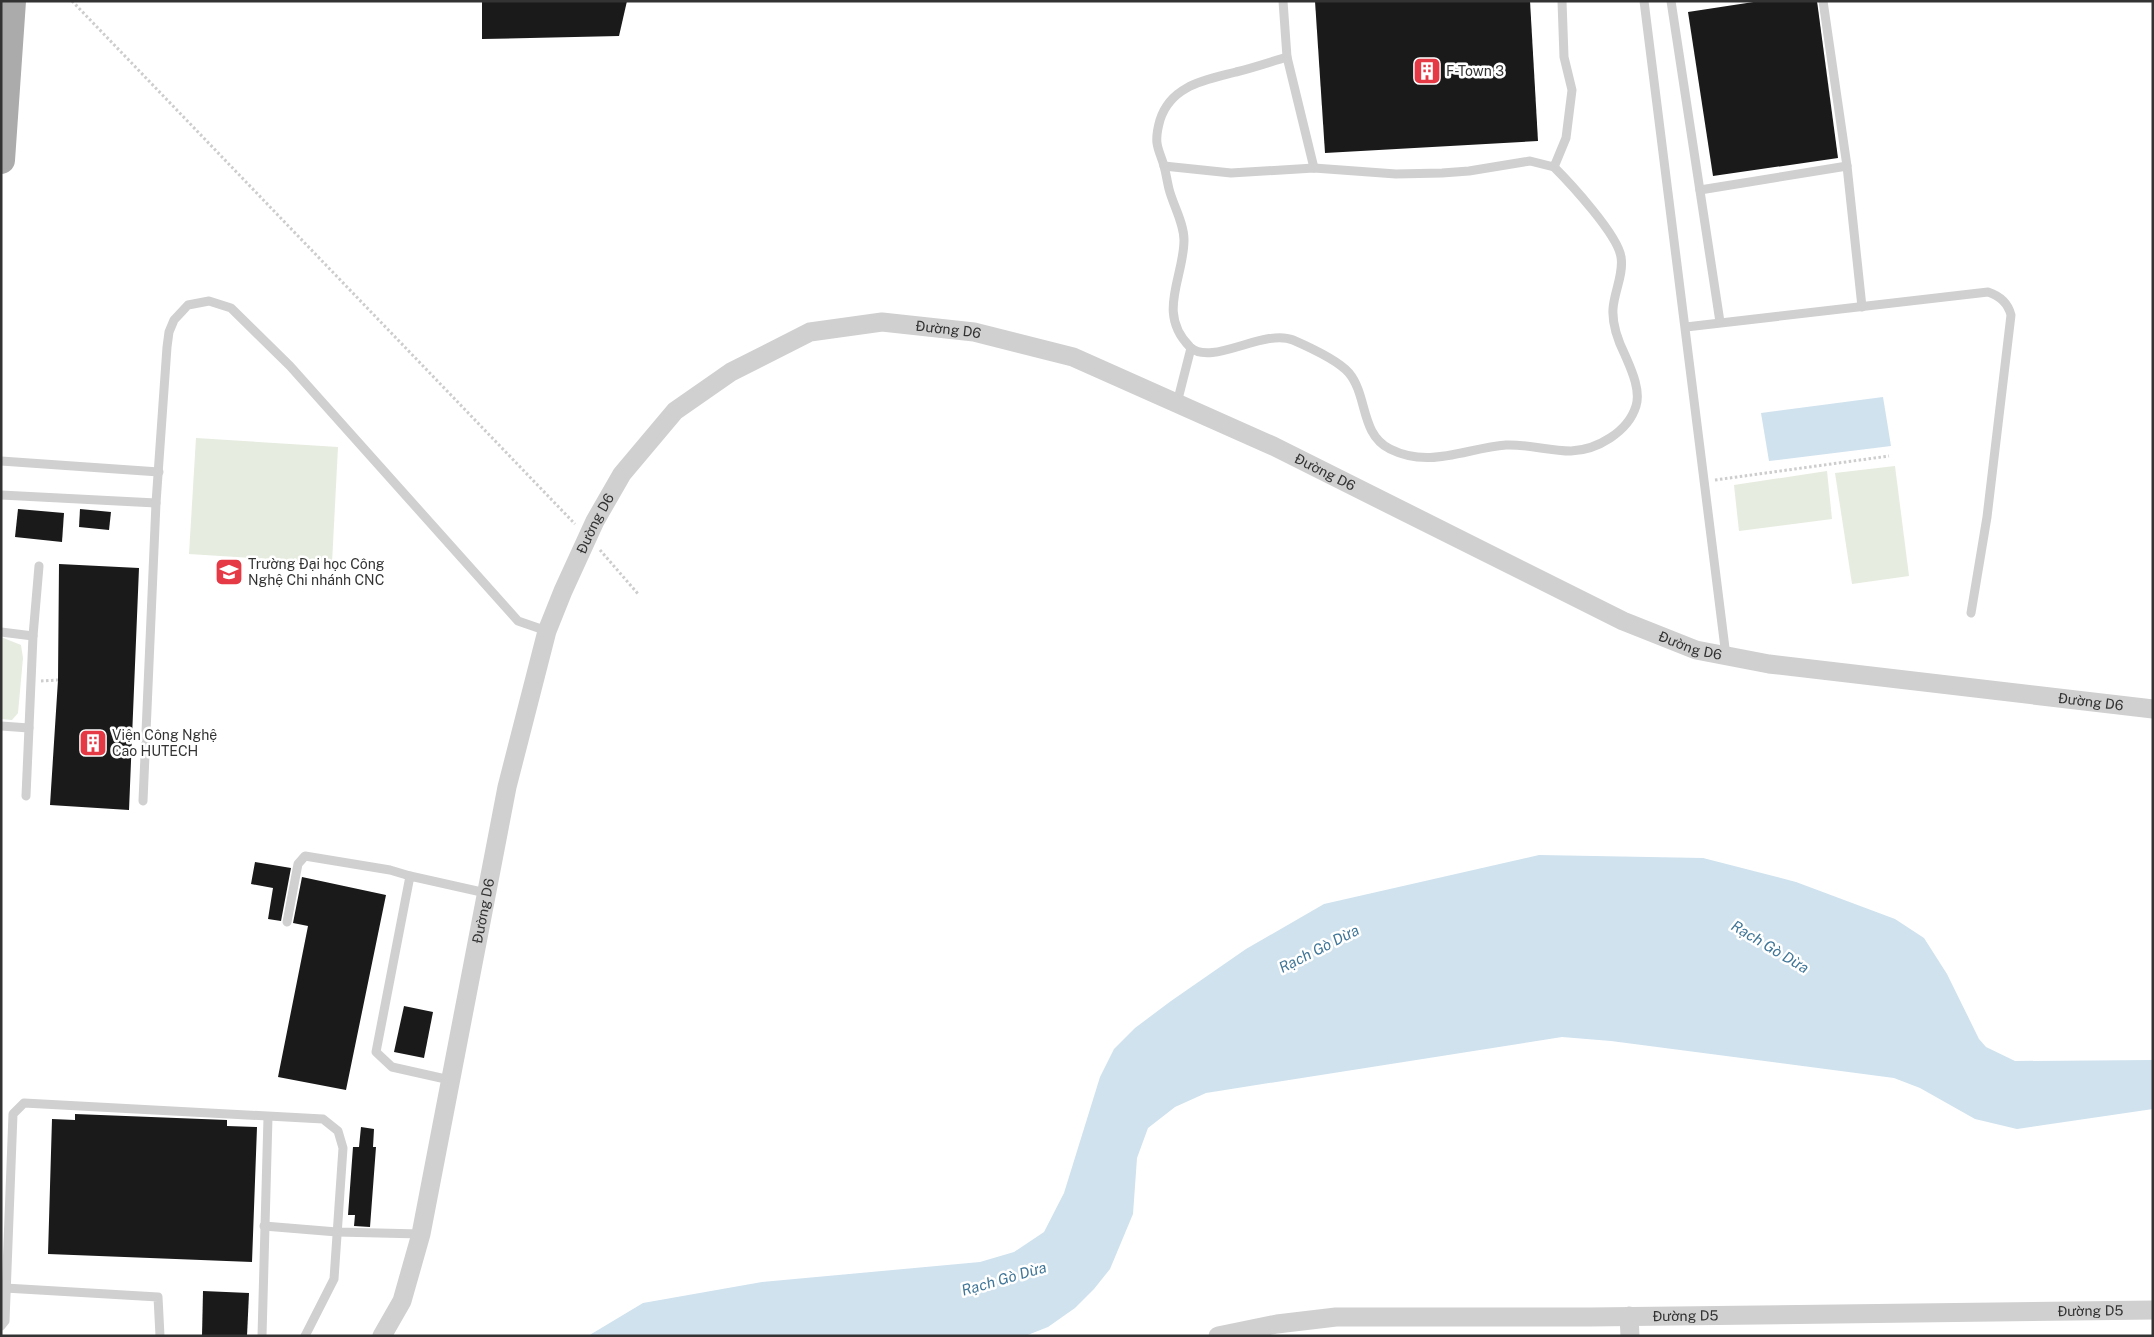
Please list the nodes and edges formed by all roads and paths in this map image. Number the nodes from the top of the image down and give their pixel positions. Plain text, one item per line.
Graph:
1 (72, 1) edge
2 (1283, 1) edge
3 (1562, 1) edge
4 (1644, 1) edge
5 (1671, 1) edge
6 (1823, 1) edge
7 (11, 9) edge
8 (1287, 57) junction
9 (1, 160) edge
10 (1164, 166) junction
11 (1847, 166) junction
12 (1554, 167) junction
13 (1314, 168) junction
14 (1700, 190) junction
15 (1862, 307) junction
16 (1720, 322) junction
17 (1686, 326) junction
18 (1191, 348) junction
19 (1177, 403) junction
20 (1889, 456) dead end
21 (1, 461) edge
22 (159, 472) junction
23 (1704, 481) junction
24 (1, 495) edge
25 (156, 503) junction
26 (587, 536) junction
27 (39, 566) dead end
28 (640, 595) dead end
29 (1971, 613) dead end
30 (1, 632) edge
31 (548, 632) junction
32 (33, 636) junction
33 (1726, 656) junction
34 (2153, 709) edge
35 (1, 726) edge
36 (29, 728) junction
37 (26, 796) dead end
38 (143, 801) dead end
39 (410, 876) junction
40 (486, 893) junction
41 (288, 922) dead end
42 (450, 1080) junction
43 (268, 1116) junction
44 (264, 1226) junction
45 (337, 1232) junction
46 (421, 1234) junction
47 (5, 1288) junction
48 (2153, 1310) edge
49 (1629, 1316) junction
50 (1, 1326) edge
51 (160, 1336) edge
52 (262, 1336) edge
53 (305, 1336) edge
54 (382, 1336) edge
55 (1218, 1336) edge
56 (1630, 1336) edge

1 - 26 path
2 - 8 lane
3 - 12 lane
4 - 17 lane
5 - 14 lane
6 - 11 lane
7 - 9 main road
8 - 10 lane
8 - 13 lane
10 - 13 lane
10 - 18 lane
11 - 14 lane
11 - 15 lane
12 - 13 lane
12 - 18 lane
14 - 16 lane
15 - 16 lane
15 - 29 lane
16 - 17 lane
17 - 23 lane
18 - 19 lane
19 - 26 street, Đường D6
19 - 33 street, Đường D6
20 - 23 path
21 - 22 lane
22 - 25 lane
22 - 31 lane
23 - 33 lane
24 - 25 lane
25 - 38 lane
26 - 28 path
26 - 31 street, Đường D6
27 - 32 lane
30 - 32 lane
31 - 40 street, Đường D6
32 - 36 lane
33 - 34 street, Đường D6
35 - 36 lane
36 - 37 lane
39 - 40 lane
39 - 41 lane
39 - 42 lane
40 - 42 street, Đường D6
42 - 46 street, Đường D6
43 - 44 lane
43 - 45 lane
43 - 47 lane
44 - 45 lane
44 - 52 lane
45 - 46 lane
45 - 53 lane
46 - 54 street, Đường D6
47 - 50 lane
47 - 51 lane
48 - 49 street, Đường D5
49 - 55 street, Đường D5
49 - 56 street

